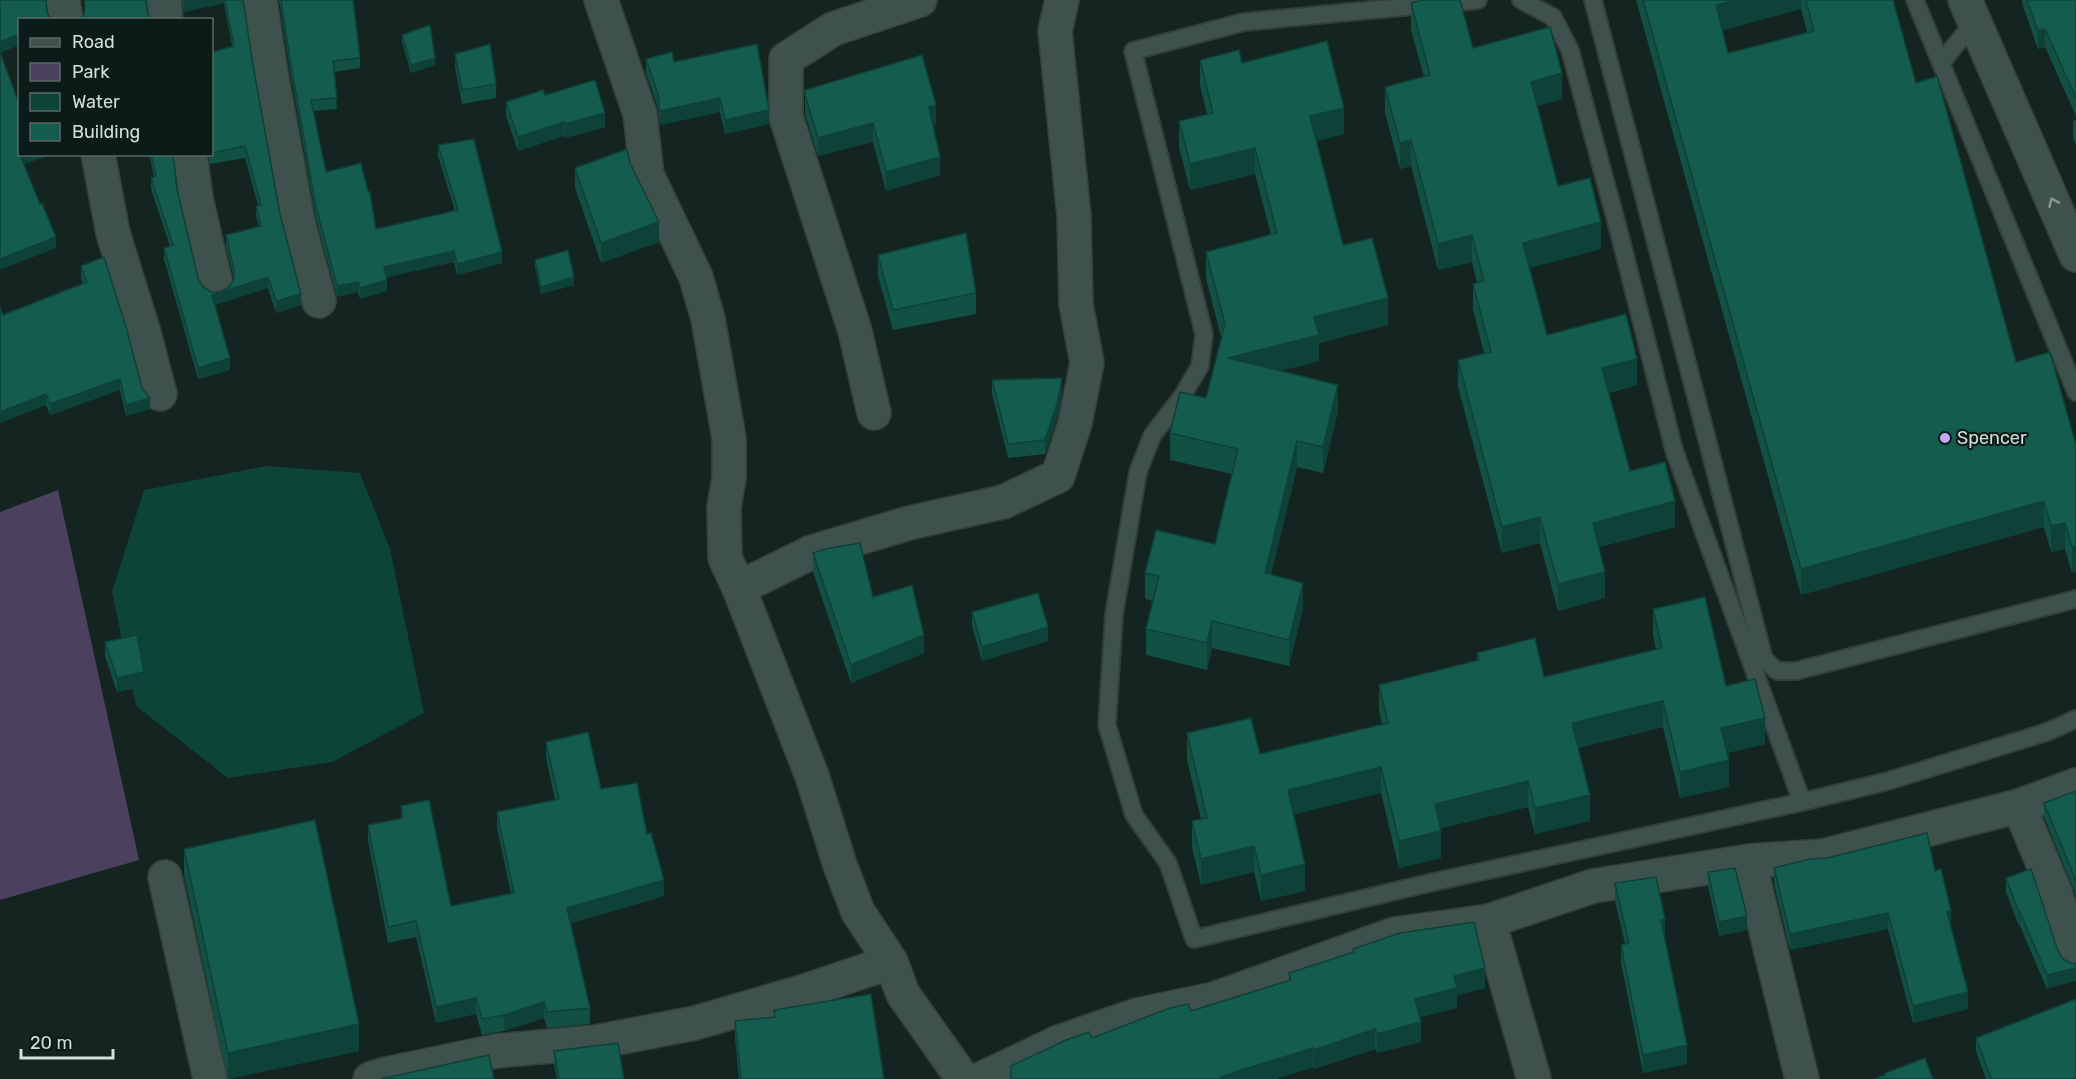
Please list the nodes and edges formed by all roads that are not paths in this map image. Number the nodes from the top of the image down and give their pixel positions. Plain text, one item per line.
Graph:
1 (63, 0) edge
2 (164, 0) edge
3 (260, 0) edge
4 (601, 0) edge
5 (920, 0) edge
6 (1062, 0) edge
7 (1478, 0) edge
8 (1521, 0) edge
9 (1593, 0) edge
10 (1915, 0) edge
11 (1969, 11) edge
12 (66, 18) edge
13 (166, 18) edge
14 (1941, 63) junction
15 (98, 156) edge
16 (190, 156) edge
17 (2076, 255) edge
18 (216, 285) dead end
19 (319, 301) dead end
20 (2076, 392) edge
21 (160, 394) dead end
22 (874, 413) dead end
23 (739, 588) junction
24 (2076, 599) edge
25 (2076, 719) edge
26 (2076, 784) edge
27 (1802, 802) junction
28 (2019, 806) junction
29 (1749, 861) junction
30 (165, 877) dead end
31 (1489, 921) junction
32 (2076, 959) edge
33 (891, 962) junction
34 (210, 1079) edge
35 (370, 1079) edge
36 (963, 1079) edge
37 (981, 1079) edge
38 (1534, 1079) edge
39 (1802, 1079) edge

1 - 12 street
2 - 13 street
3 - 19 street
4 - 23 street
5 - 22 street
6 - 23 street
7 - 27 lane
8 - 27 lane
9 - 24 lane
10 - 14 lane
11 - 14 lane
17 -> 11 street
14 - 20 lane
15 - 21 street
16 - 18 street
23 - 33 street
25 - 27 lane
26 - 28 street
28 - 29 street
28 - 32 street
29 - 31 street
29 - 39 street
30 - 34 street
31 - 37 street
31 - 38 street
33 - 35 street
33 - 36 street

